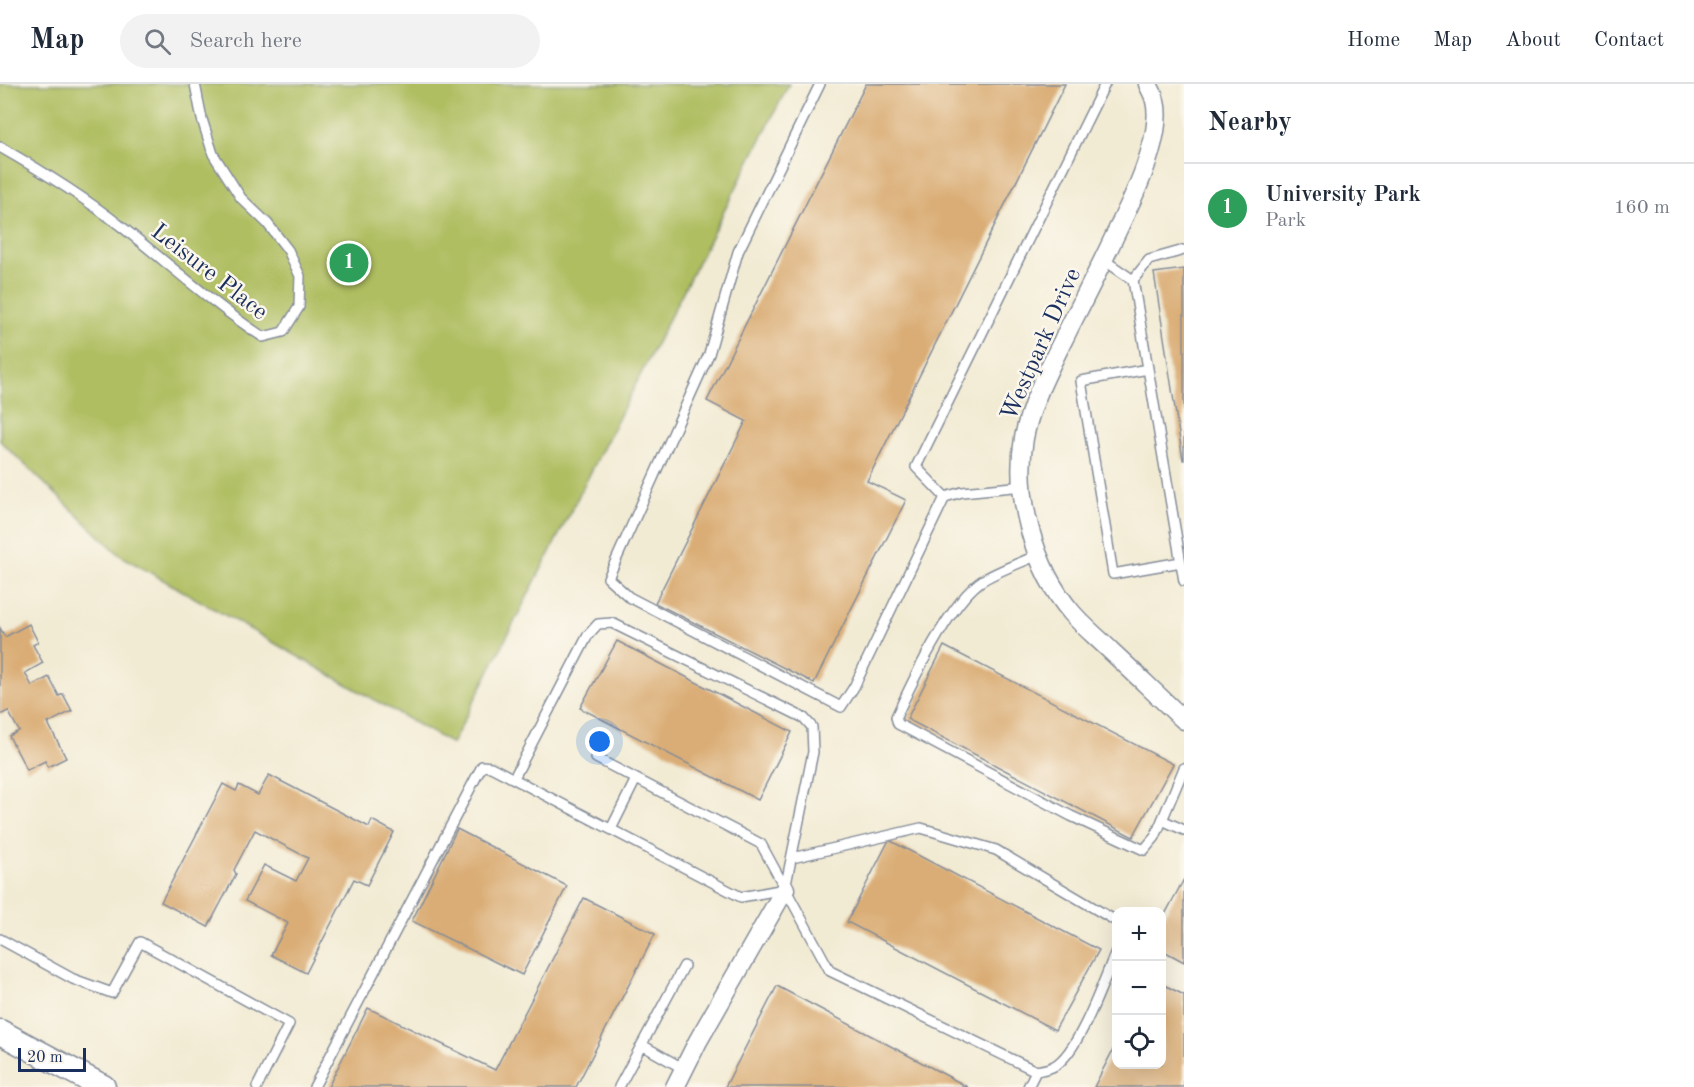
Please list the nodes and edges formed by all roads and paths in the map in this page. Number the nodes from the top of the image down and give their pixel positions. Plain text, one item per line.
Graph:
1 (195, 84) edge
2 (820, 84) edge
3 (1105, 84) edge
4 (1149, 84) edge
5 (0, 147) edge
6 (1184, 250) edge
7 (1104, 260) junction
8 (1133, 280) junction
9 (1148, 369) junction
10 (1023, 486) junction
11 (945, 497) junction
12 (1038, 555) junction
13 (1181, 562) junction
14 (1184, 581) edge
15 (1183, 718) edge
16 (596, 759) dead end
17 (1184, 768) edge
18 (514, 778) junction
19 (636, 779) junction
20 (1162, 820) junction
21 (611, 829) junction
22 (1184, 830) edge
23 (792, 858) junction
24 (785, 889) junction
25 (1112, 919) edge
26 (0, 939) edge
27 (1112, 960) edge
28 (684, 966) dead end
29 (0, 1032) edge
30 (642, 1045) junction
31 (684, 1069) junction
32 (1036, 1071) junction
33 (103, 1087) edge
34 (257, 1087) edge
35 (314, 1087) edge
36 (620, 1087) edge
37 (675, 1087) edge
38 (1028, 1087) edge

1 - 5 lane, Leisure Place
2 - 11 lane
3 - 11 lane
4 - 7 street, Westpark Drive
6 - 8 lane
7 - 8 lane
7 - 10 street, Westpark Drive
8 - 9 lane
9 - 13 lane
9 - 13 lane
10 - 11 lane
10 - 12 street, Westpark Drive
12 - 15 street, Westpark Drive
12 - 20 lane
13 - 14 lane
16 - 19 lane
17 - 20 lane
18 - 21 lane
18 - 23 lane
18 - 35 lane
19 - 21 lane
19 - 24 lane
20 - 22 lane
21 - 24 lane
23 - 24 lane
23 - 25 lane
24 - 31 street
24 - 32 lane
26 - 34 lane
27 - 32 lane
28 - 30 lane
29 - 33 main road
30 - 31 lane
30 - 36 lane
31 - 37 street
32 - 38 lane

